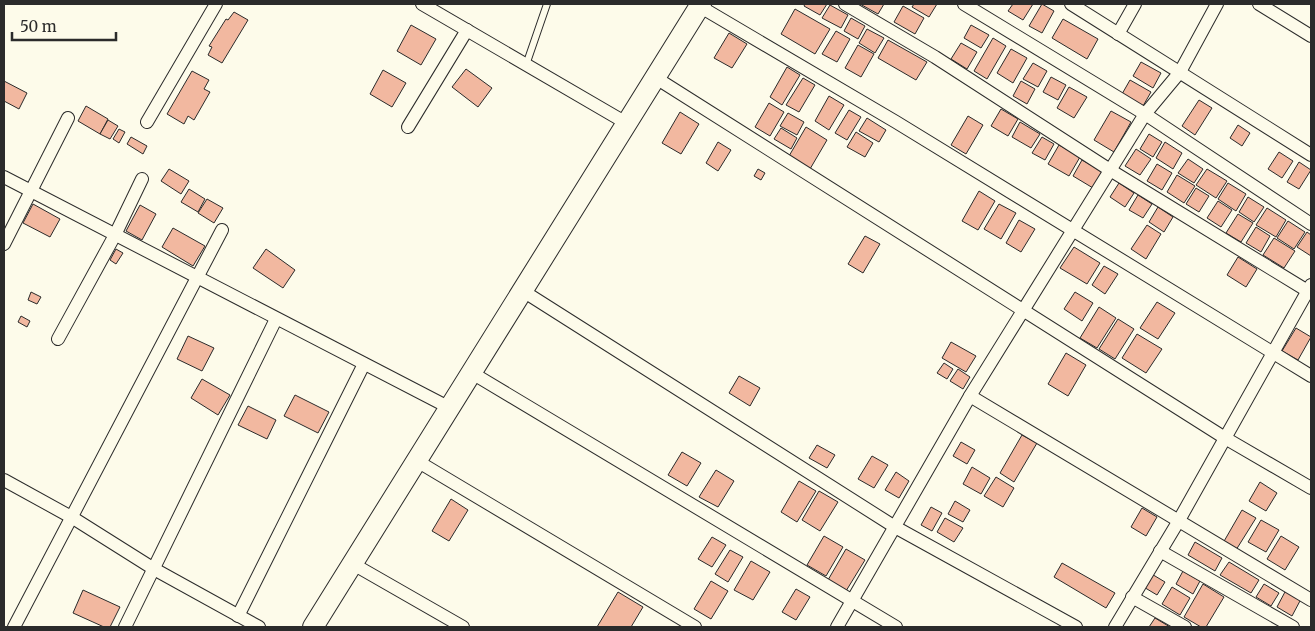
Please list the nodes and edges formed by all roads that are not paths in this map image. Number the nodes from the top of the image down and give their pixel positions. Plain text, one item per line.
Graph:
1 (216, 4) edge
2 (422, 4) edge
3 (547, 4) edge
4 (845, 4) edge
5 (964, 4) edge
6 (1071, 4) edge
7 (1135, 4) edge
8 (1217, 4) edge
9 (1259, 4) edge
10 (700, 5) edge
11 (467, 30) junction
12 (1118, 34) junction
13 (1311, 36) edge
14 (526, 65) junction
15 (1180, 72) junction
16 (656, 78) junction
17 (1145, 114) junction
18 (68, 118) dead end
19 (148, 122) dead end
20 (628, 124) junction
21 (408, 126) dead end
22 (1311, 155) edge
23 (1110, 170) junction
24 (4, 177) edge
25 (142, 179) dead end
26 (31, 191) junction
27 (1311, 224) edge
28 (222, 230) dead end
29 (1073, 231) junction
30 (115, 235) junction
31 (4, 244) edge
32 (197, 277) junction
33 (524, 290) junction
34 (1310, 290) edge
35 (1023, 310) junction
36 (276, 319) junction
37 (58, 338) dead end
38 (1273, 353) junction
39 (364, 364) junction
40 (472, 373) junction
41 (1311, 376) edge
42 (970, 396) junction
43 (450, 408) junction
44 (1225, 438) junction
45 (417, 461) junction
46 (4, 480) edge
47 (1311, 488) edge
48 (73, 518) junction
49 (1178, 522) junction
50 (895, 527) junction
51 (1160, 551) junction
52 (353, 564) junction
53 (154, 569) junction
54 (1132, 597) junction
55 (1311, 600) edge
56 (853, 601) junction
57 (238, 616) junction
58 (14, 627) edge
59 (125, 627) edge
60 (258, 627) edge
61 (314, 627) edge
62 (464, 627) edge
63 (695, 627) edge
64 (837, 627) edge
65 (896, 627) edge
66 (1076, 627) edge
67 (1115, 627) edge
68 (1185, 627) edge
69 (1293, 627) edge

1 - 19 street
2 - 11 street
3 - 14 lane
4 - 23 street
5 - 17 street
6 - 12 street
7 - 12 street
8 - 15 street
9 - 13 street
10 - 16 main road
10 - 29 street
11 - 14 street
11 - 21 street
12 - 15 street
14 - 20 street
15 - 17 street
15 - 22 street
16 - 20 main road
16 - 35 street
17 - 23 street
17 - 27 street
18 - 26 street
20 - 33 main road
23 - 29 street
23 - 34 street
24 - 26 street
25 - 30 street
26 - 30 street
26 - 31 street
28 - 32 street
29 - 35 street
29 - 38 street
30 - 32 street
30 - 37 street
32 - 36 street
32 - 48 street
33 - 40 main road
33 - 50 street
34 - 38 street
35 - 42 street
35 - 44 street
36 - 39 street
36 - 53 street
38 - 41 street
38 - 44 street
39 - 43 street
39 - 57 street
40 - 43 main road
40 - 56 street
42 - 49 street
42 - 50 street
43 - 45 main road
44 - 47 street
44 - 49 street
45 - 52 main road
45 - 63 street
46 - 48 street
48 - 53 street
48 - 58 street
49 - 51 street
49 - 55 street
50 - 56 street
50 - 66 street
51 - 54 street
51 - 69 street
52 - 61 main road
52 - 62 street
53 - 57 street
53 - 59 street
54 - 67 street
54 - 68 street
56 - 64 street
56 - 65 street
57 - 60 street

